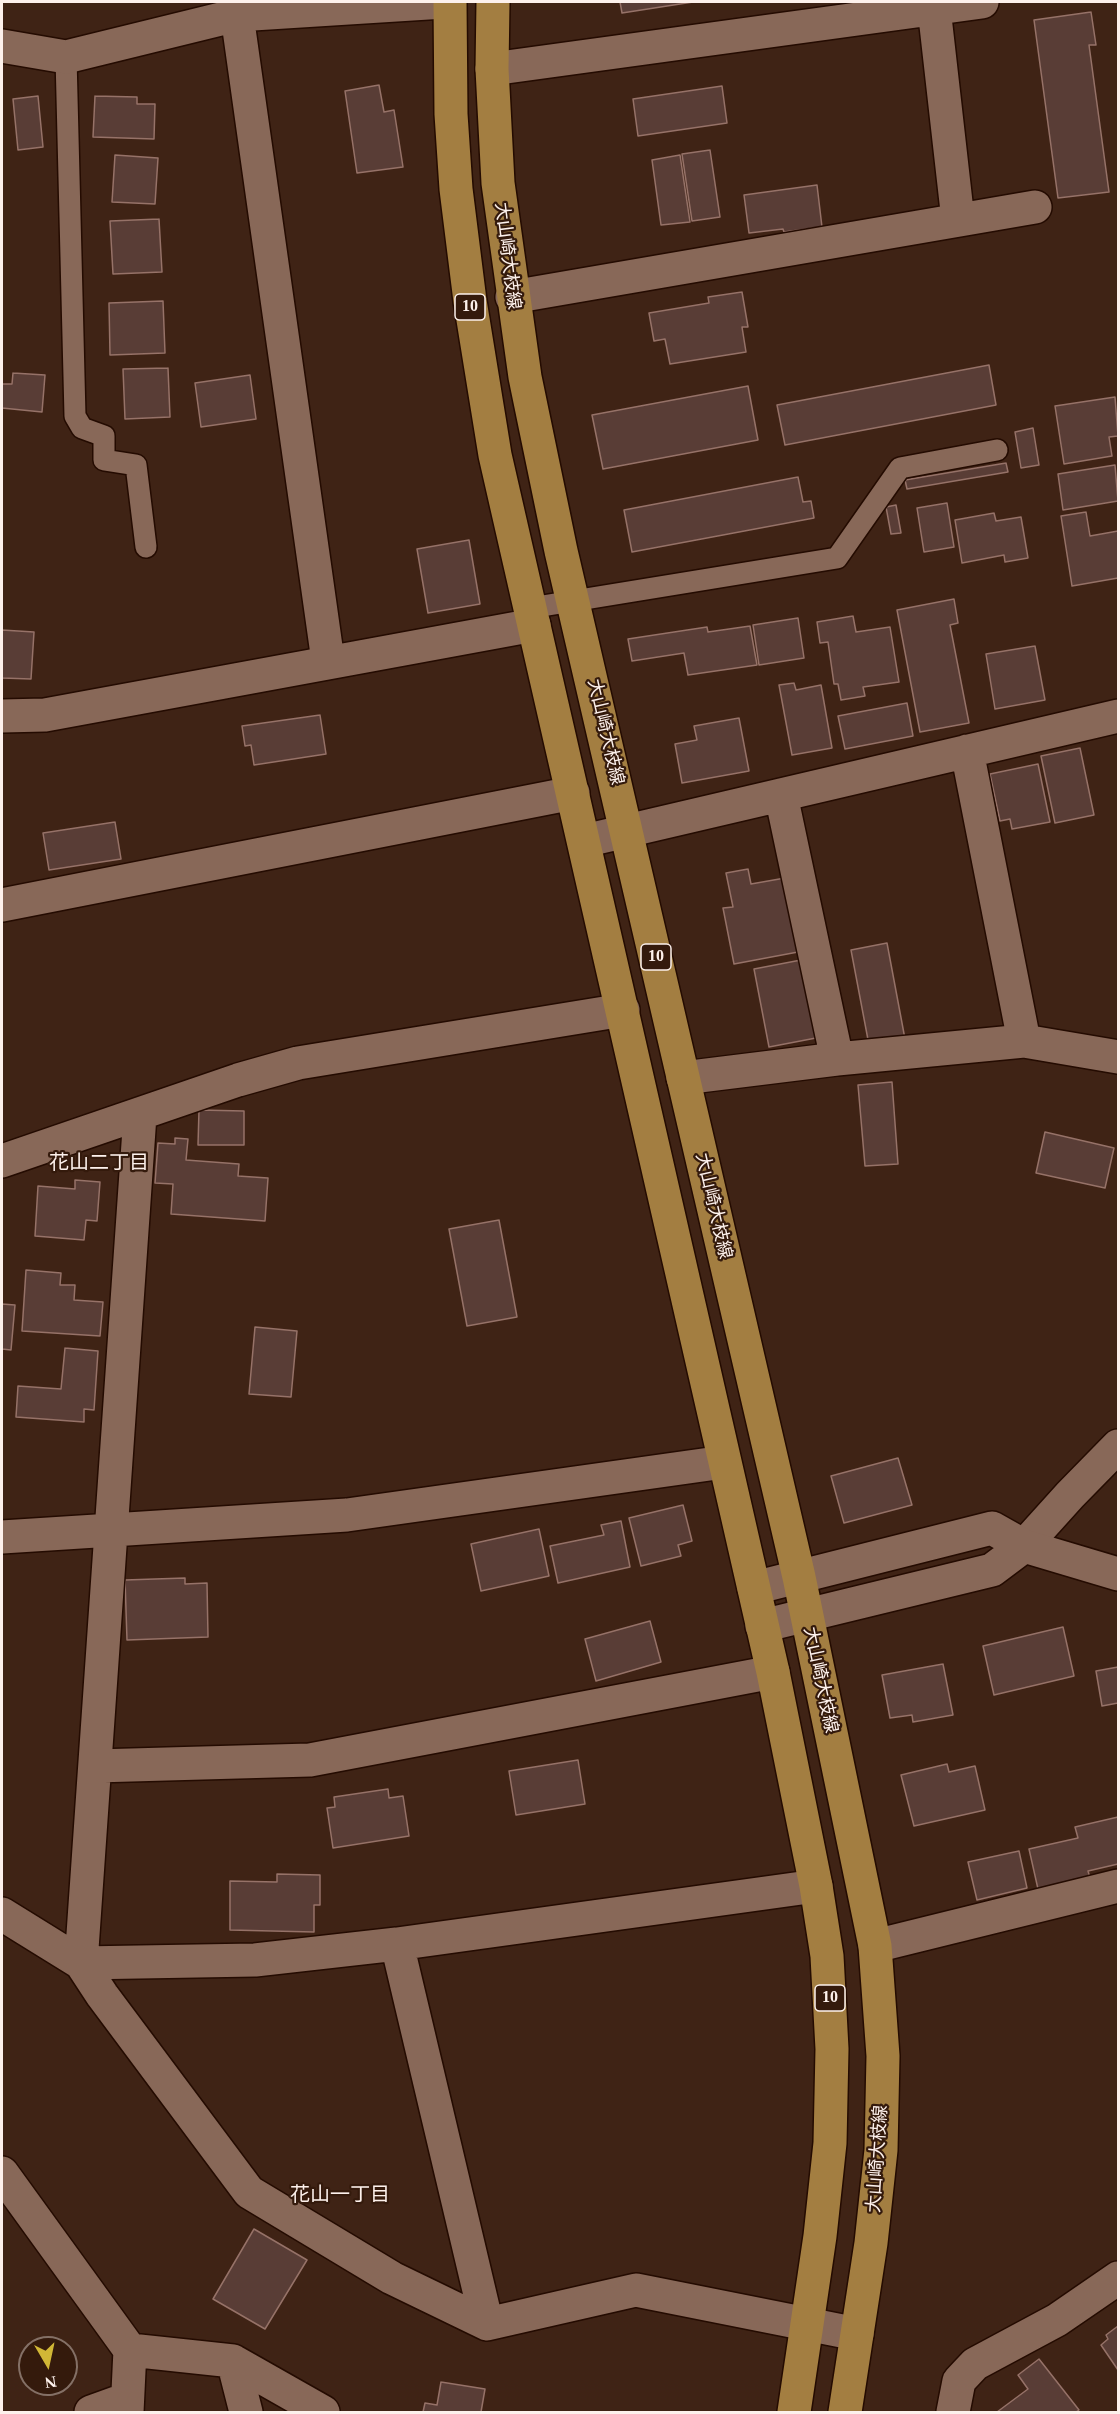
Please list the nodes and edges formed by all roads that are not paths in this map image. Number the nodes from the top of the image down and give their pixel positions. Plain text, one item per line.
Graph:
1 (444, 2) edge
2 (450, 2) edge
3 (493, 2) edge
4 (982, 2) edge
5 (934, 8) junction
6 (844, 11) edge
7 (237, 15) junction
8 (2, 46) edge
9 (66, 57) junction
10 (492, 69) junction
11 (1035, 207) dead end
12 (958, 220) junction
13 (512, 297) junction
14 (997, 450) dead end
15 (146, 547) dead end
16 (574, 600) junction
17 (532, 616) junction
18 (328, 661) junction
19 (2, 716) edge
20 (1119, 716) edge
21 (967, 751) junction
22 (573, 794) junction
23 (780, 795) junction
24 (628, 831) junction
25 (584, 841) junction
26 (2, 905) edge
27 (623, 1010) junction
28 (1024, 1041) junction
29 (1119, 1057) edge
30 (837, 1059) junction
31 (683, 1078) junction
32 (140, 1115) junction
33 (2, 1161) edge
34 (1119, 1446) edge
35 (724, 1462) junction
36 (112, 1531) junction
37 (2, 1537) edge
38 (1024, 1546) junction
39 (1119, 1574) edge
40 (799, 1577) junction
41 (753, 1588) junction
42 (807, 1615) junction
43 (762, 1626) junction
44 (773, 1672) junction
45 (95, 1766) junction
46 (816, 1886) junction
47 (1119, 1886) edge
48 (2, 1914) edge
49 (397, 1944) junction
50 (875, 1946) junction
51 (81, 1962) junction
52 (2, 2173) edge
53 (1119, 2278) edge
54 (806, 2323) junction
55 (487, 2324) junction
56 (857, 2334) junction
57 (130, 2350) junction
58 (233, 2361) junction
59 (127, 2406) edge
60 (91, 2412) edge
61 (246, 2412) edge
62 (323, 2412) edge
63 (794, 2412) edge
64 (845, 2412) edge
65 (953, 2412) edge

1 - 7 street
2 - 17 main road, 10
3 - 10 main road, 大山崎大枝線 / 10
4 - 5 street
5 - 6 street
5 - 12 street
6 - 10 street
7 - 9 street
7 - 18 street
8 - 9 street
9 - 15 lane
10 - 13 main road, 大山崎大枝線 / 10
11 - 12 street
12 - 13 street
13 - 16 main road, 大山崎大枝線 / 10
14 - 16 lane
16 - 17 lane
16 - 24 main road, 大山崎大枝線 / 10
17 - 18 street
17 - 22 main road, 10
18 - 19 street
20 - 21 street
21 - 23 street
21 - 28 street
22 - 25 main road, 10
22 - 26 street
23 - 24 street
23 - 30 street
24 - 25 street
24 - 31 main road, 大山崎大枝線 / 10
25 - 27 main road, 10
27 - 32 street
27 - 35 main road, 10
28 - 29 street
28 - 30 street
30 - 31 street
31 - 40 main road, 大山崎大枝線 / 10
32 - 33 street
32 - 36 street
34 - 38 street
35 - 36 street
35 - 41 main road, 10
36 - 37 street
36 - 45 street
38 - 39 street
38 - 40 street
38 - 42 street
40 - 41 street
40 - 42 main road, 大山崎大枝線 / 10
41 - 43 main road, 10
42 - 43 street
42 - 50 main road, 大山崎大枝線 / 10
43 - 44 main road, 10
44 - 45 street
44 - 46 main road, 10
45 - 51 street
46 - 49 street
46 - 54 main road, 10
47 - 50 street
48 - 51 street
49 - 51 street
49 - 55 street
50 - 56 main road, 大山崎大枝線 / 10
51 - 55 street
52 - 57 street
53 - 65 street
54 - 55 street
54 - 56 street
54 - 63 main road, 10
56 - 64 main road, 大山崎大枝線 / 10
57 - 58 street
57 - 59 street
58 - 61 street
58 - 62 street
59 - 60 street

